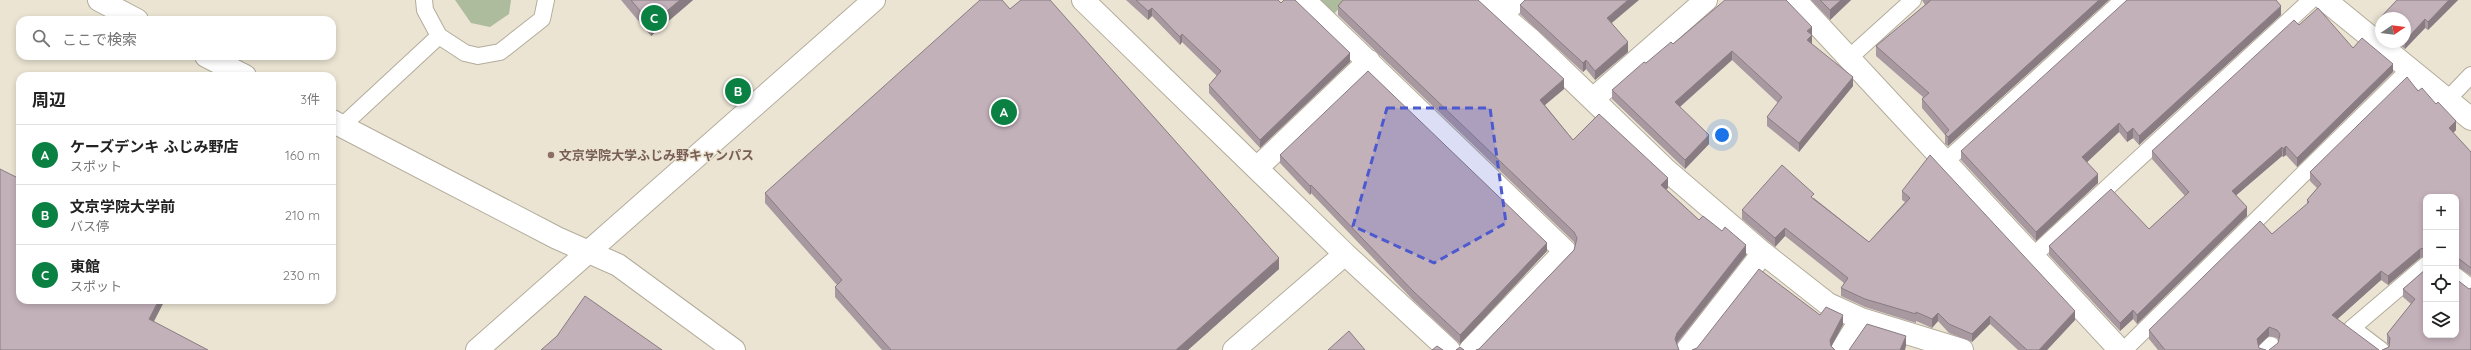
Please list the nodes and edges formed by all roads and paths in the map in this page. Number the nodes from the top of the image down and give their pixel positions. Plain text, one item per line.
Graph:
1 (99, 0) edge
2 (424, 0) edge
3 (546, 0) edge
4 (874, 0) edge
5 (1083, 0) edge
6 (1304, 0) edge
7 (1484, 0) edge
8 (1518, 0) edge
9 (1706, 0) edge
10 (1795, 0) edge
11 (1914, 0) edge
12 (2123, 0) edge
13 (2311, 0) edge
14 (2338, 4) edge
15 (1501, 14) junction
16 (129, 16) edge
17 (439, 36) junction
18 (1849, 58) junction
19 (214, 60) edge
20 (1369, 61) junction
21 (2410, 69) junction
22 (237, 72) edge
23 (2471, 75) edge
24 (1593, 99) junction
25 (2447, 100) junction
26 (2471, 119) edge
27 (337, 124) edge
28 (1946, 161) junction
29 (1258, 167) junction
30 (590, 252) junction
31 (1763, 253) junction
32 (1345, 254) junction
33 (2032, 256) junction
34 (2425, 266) edge
35 (2459, 278) edge
36 (2471, 288) edge
37 (1861, 319) junction
38 (477, 350) edge
39 (734, 350) edge
40 (1234, 350) edge
41 (1449, 350) edge
42 (1470, 350) edge
43 (1687, 350) edge
44 (1842, 350) edge
45 (1962, 350) edge
46 (2120, 350) edge
47 (2124, 350) edge
48 (2381, 350) edge

1 - 16 street
2 - 17 lane
3 - 17 lane
4 - 30 street
5 - 29 street
6 - 20 street
7 - 15 street
8 - 15 street
9 - 24 street
10 - 18 street
11 - 18 lane
12 - 28 lane
13 - 33 lane
14 - 21 street
15 - 24 street
17 - 27 lane
18 - 28 street
19 - 22 street
20 - 29 street
20 - 42 street
21 - 25 street
21 - 47 lane
23 - 25 lane
24 - 31 street
25 - 26 street
27 - 30 street
28 - 33 street
29 - 32 street
30 - 38 street
30 - 39 street
31 - 37 street
31 - 43 street
32 - 40 street
32 - 41 street
33 - 46 street
34 - 48 lane
35 - 36 lane
37 - 44 street
37 - 45 street

